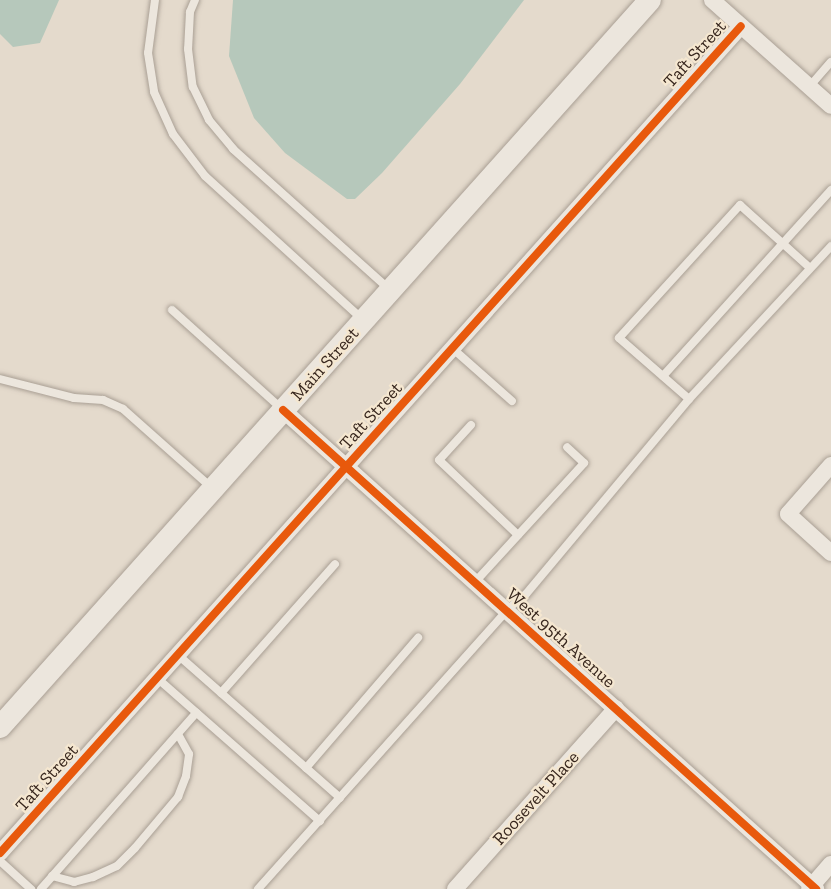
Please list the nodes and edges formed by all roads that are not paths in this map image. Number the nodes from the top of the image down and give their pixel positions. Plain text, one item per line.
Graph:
1 (155, 0) edge
2 (195, 0) edge
3 (650, 0) edge
4 (712, 0) edge
5 (741, 26) junction
6 (831, 62) edge
7 (809, 87) junction
8 (831, 106) edge
9 (831, 190) edge
10 (784, 244) junction
11 (831, 246) edge
12 (810, 268) junction
13 (390, 290) junction
14 (172, 310) dead end
15 (364, 320) junction
16 (452, 348) junction
17 (663, 376) junction
18 (0, 379) edge
19 (689, 399) junction
20 (512, 400) dead end
21 (283, 410) junction
22 (471, 425) dead end
23 (567, 447) dead end
24 (831, 465) edge
25 (346, 466) junction
26 (213, 489) junction
27 (518, 535) junction
28 (831, 553) edge
29 (335, 564) dead end
30 (476, 581) junction
31 (508, 609) junction
32 (418, 638) dead end
33 (178, 655) junction
34 (157, 678) junction
35 (221, 693) junction
36 (616, 708) junction
37 (196, 713) junction
38 (0, 727) edge
39 (178, 734) junction
40 (306, 768) junction
41 (339, 798) junction
42 (320, 821) junction
43 (0, 853) edge
44 (0, 861) edge
45 (831, 864) edge
46 (52, 876) junction
47 (812, 888) edge
48 (31, 889) edge
49 (41, 889) edge
50 (258, 889) edge
51 (455, 889) edge

1 - 15 lane
2 - 13 lane
3 - 13 main road, Main Street
4 - 5 street
5 - 7 street
5 - 16 street, Taft Street
6 - 7 lane
7 - 8 street
9 - 10 lane
10 - 12 lane
10 - 17 lane
10 - 17 lane
11 - 12 lane
12 - 19 lane
13 - 15 main road, Main Street
14 - 21 lane
15 - 21 main road, Main Street
16 - 20 lane
16 - 25 street, Taft Street
17 - 19 lane
18 - 26 lane
19 - 31 lane
21 - 25 street, West 95th Avenue
21 - 26 main road, Main Street
22 - 27 lane
23 - 27 lane
24 - 28 street
25 - 30 street, West 95th Avenue
25 - 33 street, Taft Street
26 - 38 main road, Main Street
27 - 30 lane
29 - 35 lane
30 - 31 street, West 95th Avenue
31 - 36 street, West 95th Avenue
31 - 41 lane
32 - 40 lane
33 - 34 street, Taft Street
33 - 35 lane
34 - 37 lane
34 - 43 street, Taft Street
35 - 40 lane
36 - 47 street, West 95th Avenue
36 - 51 street, Roosevelt Place
37 - 39 lane
37 - 42 lane
39 - 46 lane
39 - 46 lane
40 - 41 lane
41 - 42 lane
42 - 50 lane
44 - 48 lane
45 - 47 street
46 - 49 lane

